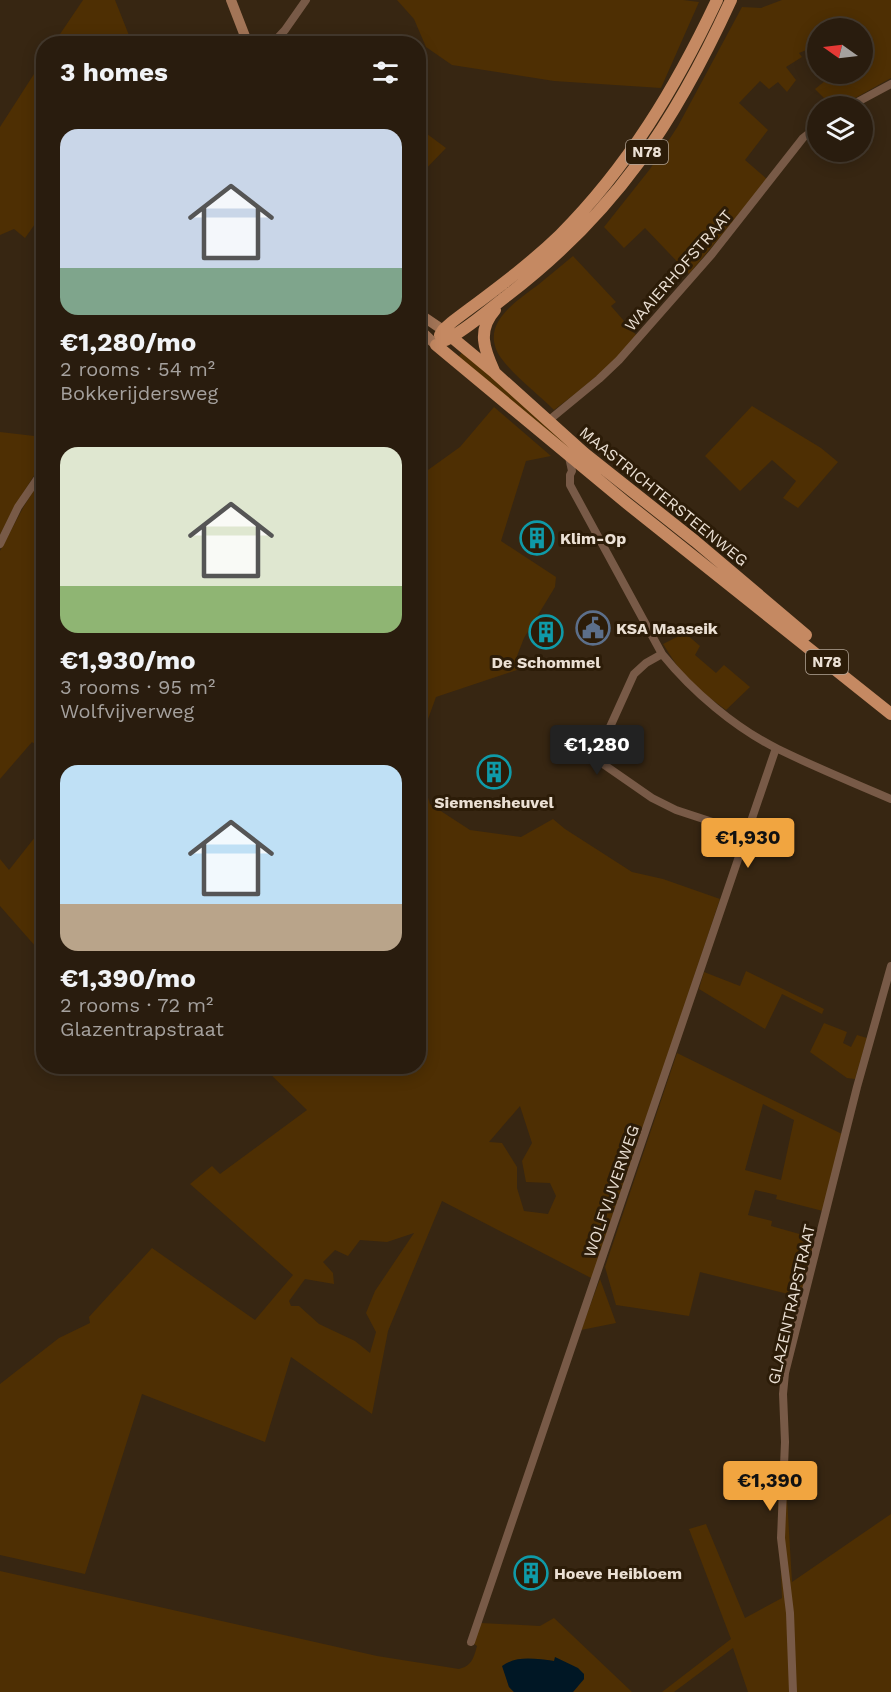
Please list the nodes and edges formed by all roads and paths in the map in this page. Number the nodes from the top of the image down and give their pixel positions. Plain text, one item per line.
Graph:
1 (231, 0) edge
2 (306, 0) edge
3 (717, 0) edge
4 (731, 0) edge
5 (245, 36) edge
6 (279, 36) edge
7 (891, 84) edge
8 (869, 96) edge
9 (807, 135) edge
10 (529, 279) junction
11 (426, 318) edge
12 (448, 333) junction
13 (426, 336) edge
14 (436, 345) junction
15 (495, 373) junction
16 (548, 421) junction
17 (578, 469) junction
18 (36, 481) edge
19 (695, 541) junction
20 (0, 544) edge
21 (682, 547) junction
22 (662, 654) junction
23 (891, 704) edge
24 (891, 714) edge
25 (776, 748) junction
26 (891, 799) edge
27 (746, 833) junction
28 (891, 966) edge
29 (471, 1642) dead end
30 (793, 1692) edge

1 - 5 main road
2 - 6 street
3 - 12 main road, N78
4 - 10 main road, N78
7 - 8 street
9 - 16 street, WAAIERHOFSTRAAT
10 - 12 main road, N78
10 - 15 main road
11 - 12 main road, MAASTRICHTERSTEENWEG
12 - 14 main road, N78
12 - 15 main road, MAASTRICHTERSTEENWEG / N78
13 - 14 main road, MAASTRICHTERSTEENWEG
14 - 17 main road, MAASTRICHTERSTEENWEG / N78
15 - 16 main road, MAASTRICHTERSTEENWEG / N78
16 - 19 main road, MAASTRICHTERSTEENWEG / N78
17 - 21 main road, MAASTRICHTERSTEENWEG / N78
17 - 22 street
18 - 20 street
19 - 21 main road
19 - 23 main road, MAASTRICHTERSTEENWEG / N78
21 - 24 main road, MAASTRICHTERSTEENWEG / N78
22 - 25 street
22 - 27 street
25 - 26 street
25 - 27 street, WOLFVIJVERWEG
27 - 29 street, WOLFVIJVERWEG
28 - 30 street, GLAZENTRAPSTRAAT

